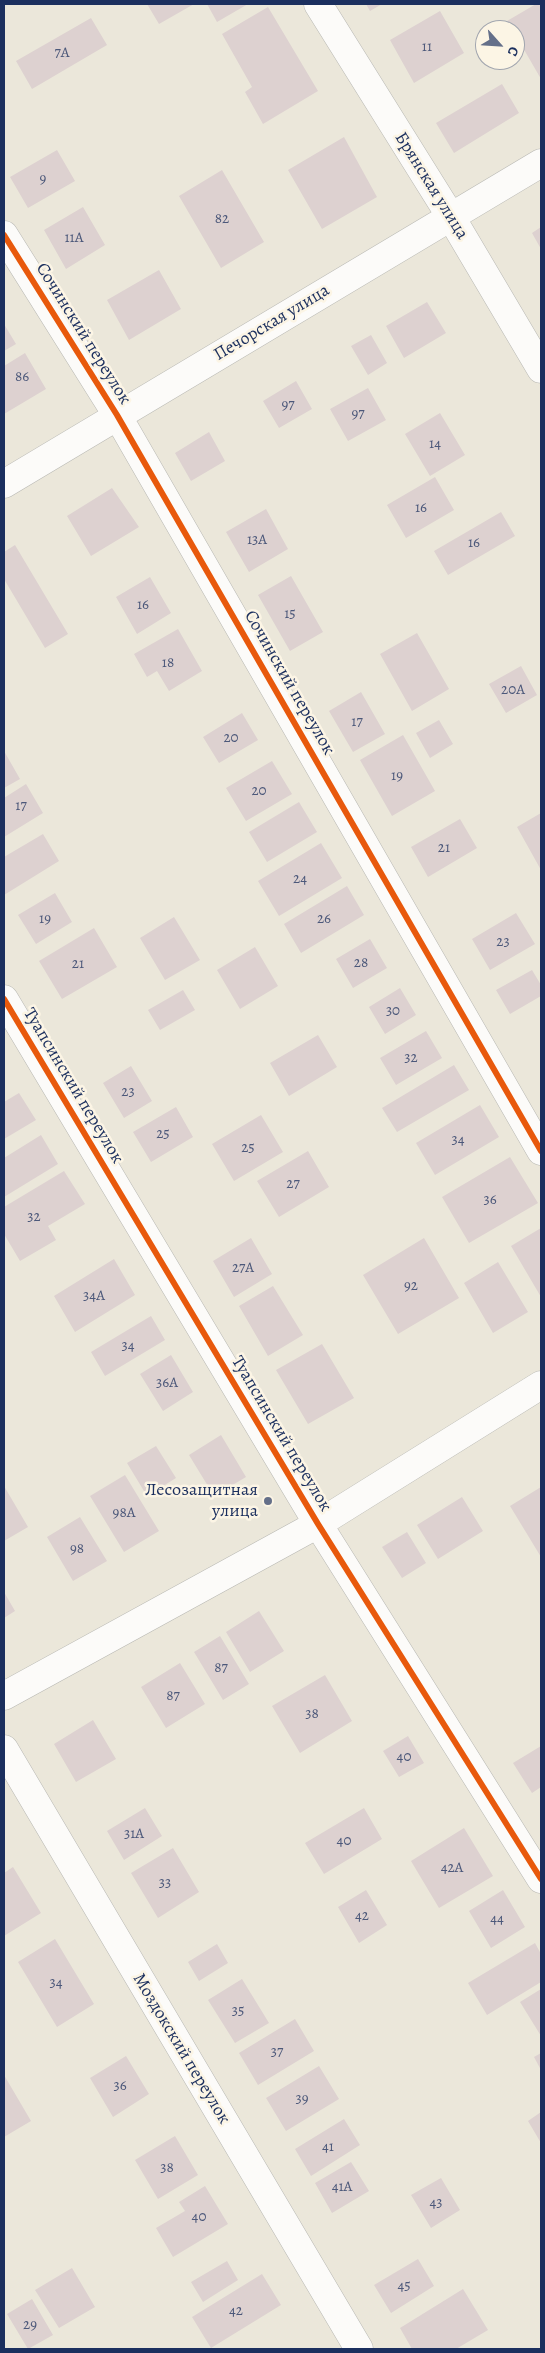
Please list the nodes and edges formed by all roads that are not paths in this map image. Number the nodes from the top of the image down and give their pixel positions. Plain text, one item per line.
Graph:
1 (318, 4) edge
2 (541, 163) edge
3 (451, 217) junction
4 (4, 235) edge
5 (541, 369) edge
6 (116, 415) junction
7 (4, 484) edge
8 (4, 999) edge
9 (541, 1151) edge
10 (541, 1384) edge
11 (318, 1524) junction
12 (4, 1696) edge
13 (4, 1749) edge
14 (541, 1878) edge
15 (359, 2349) edge

1 - 3 street, Брянская улица
2 - 3 street, Печорская улица
3 - 5 street, Брянская улица
3 - 6 street, Печорская улица
4 - 6 street, Сочинский переулок
6 - 7 street, Печорская улица
6 - 9 street, Сочинский переулок
8 - 11 street, Туапсинский переулок
10 - 11 street
11 - 12 street
11 - 14 street, Туапсинский переулок
13 - 15 street, Моздокский переулок

